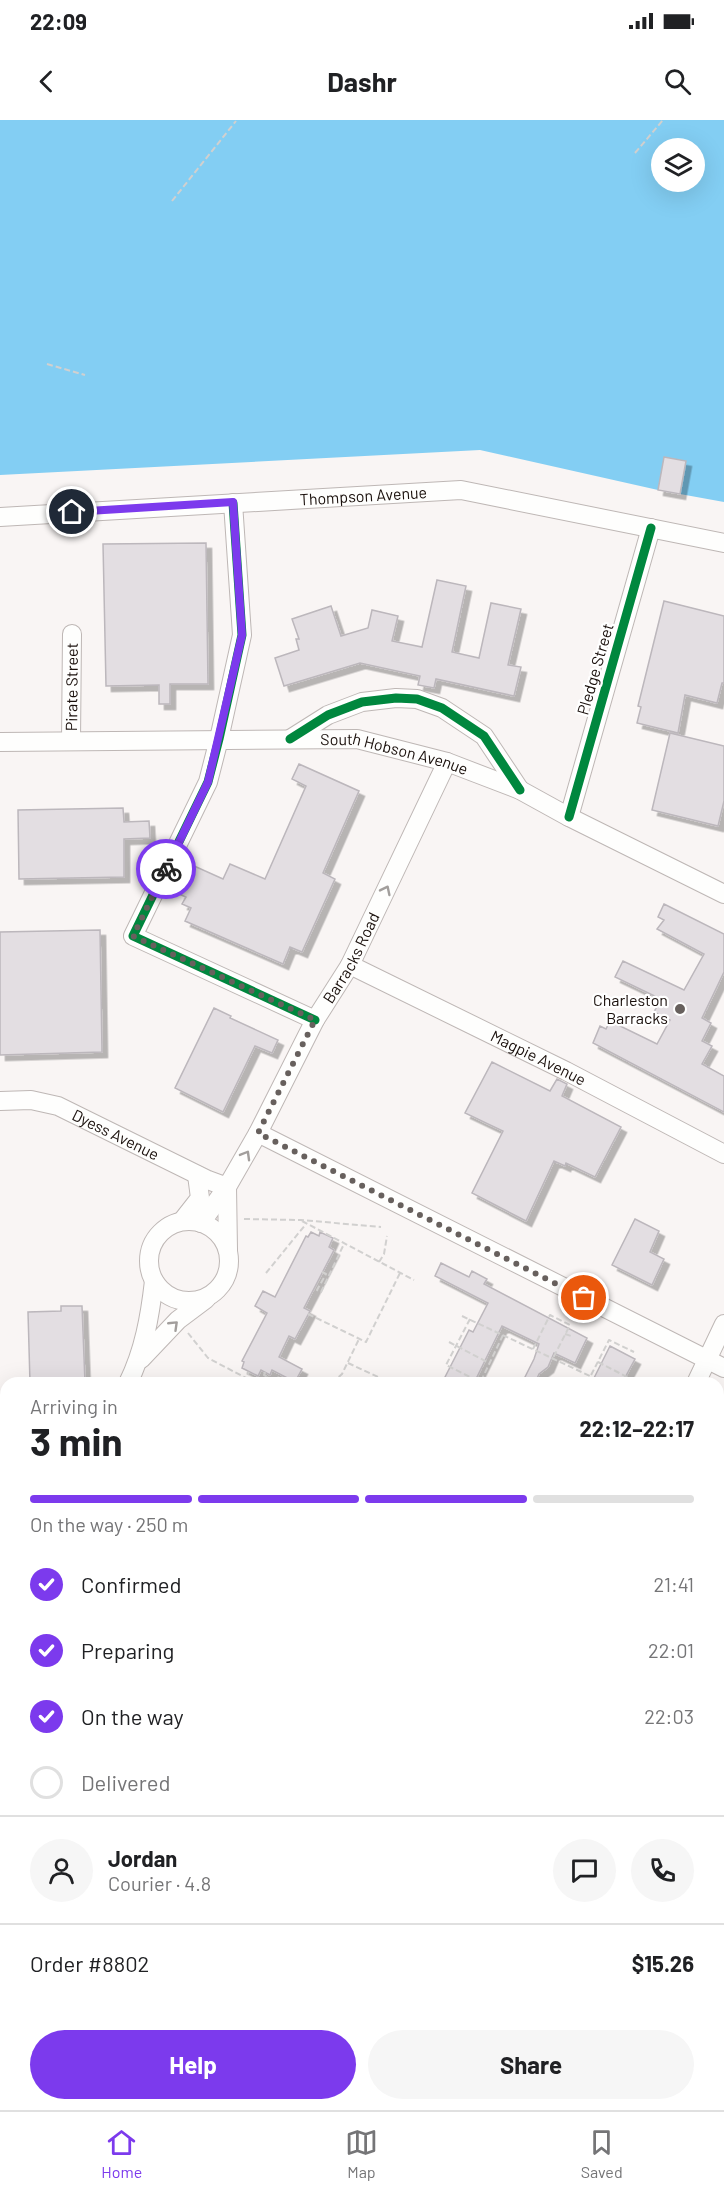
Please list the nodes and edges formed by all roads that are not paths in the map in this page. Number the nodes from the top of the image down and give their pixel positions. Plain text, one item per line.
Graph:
1 (233, 502) junction
2 (0, 518) edge
3 (651, 528) junction
4 (724, 543) edge
5 (72, 634) dead end
6 (219, 739) junction
7 (290, 739) junction
8 (71, 741) junction
9 (0, 742) edge
10 (447, 762) junction
11 (520, 790) junction
12 (569, 817) junction
13 (724, 894) edge
14 (350, 965) junction
15 (315, 1020) junction
16 (0, 1101) edge
17 (258, 1133) junction
18 (724, 1154) edge
19 (197, 1175) junction
20 (227, 1187) junction
21 (182, 1221) junction
22 (201, 1223) junction
23 (228, 1250) junction
24 (154, 1281) junction
25 (213, 1294) junction
26 (724, 1324) edge
27 (706, 1359) junction
28 (140, 1360) junction
29 (724, 1368) edge
30 (131, 1377) edge
31 (698, 1377) edge

1 - 2 street, Thompson Avenue
1 - 3 street, Thompson Avenue
1 - 6 street
3 - 4 street, Thompson Avenue
3 - 12 street, Pledge Street
5 - 8 street, Pirate Street
6 - 7 street, South Hobson Avenue
6 - 8 street, South Hobson Avenue
6 - 15 street
7 - 10 street, South Hobson Avenue
7 - 11 street
8 - 9 street, South Hobson Avenue
10 - 11 street, South Hobson Avenue
14 -> 10 street, Barracks Road
11 - 12 street, South Hobson Avenue
12 - 13 street, South Hobson Avenue
14 - 15 street, Barracks Road
14 - 18 street, Magpie Avenue
15 - 17 street, Barracks Road
16 - 19 street, Dyess Avenue
20 -> 17 street, Barracks Road
17 - 27 street
19 - 20 street, Dyess Avenue
19 - 21 street
20 - 22 street, Barracks Road
20 - 23 street
21 - 22 street
21 - 24 street
22 - 23 street
23 - 25 street
24 - 25 street
24 - 28 street
28 -> 25 street
26 - 27 street
27 - 29 street
27 - 31 street
28 - 30 street

